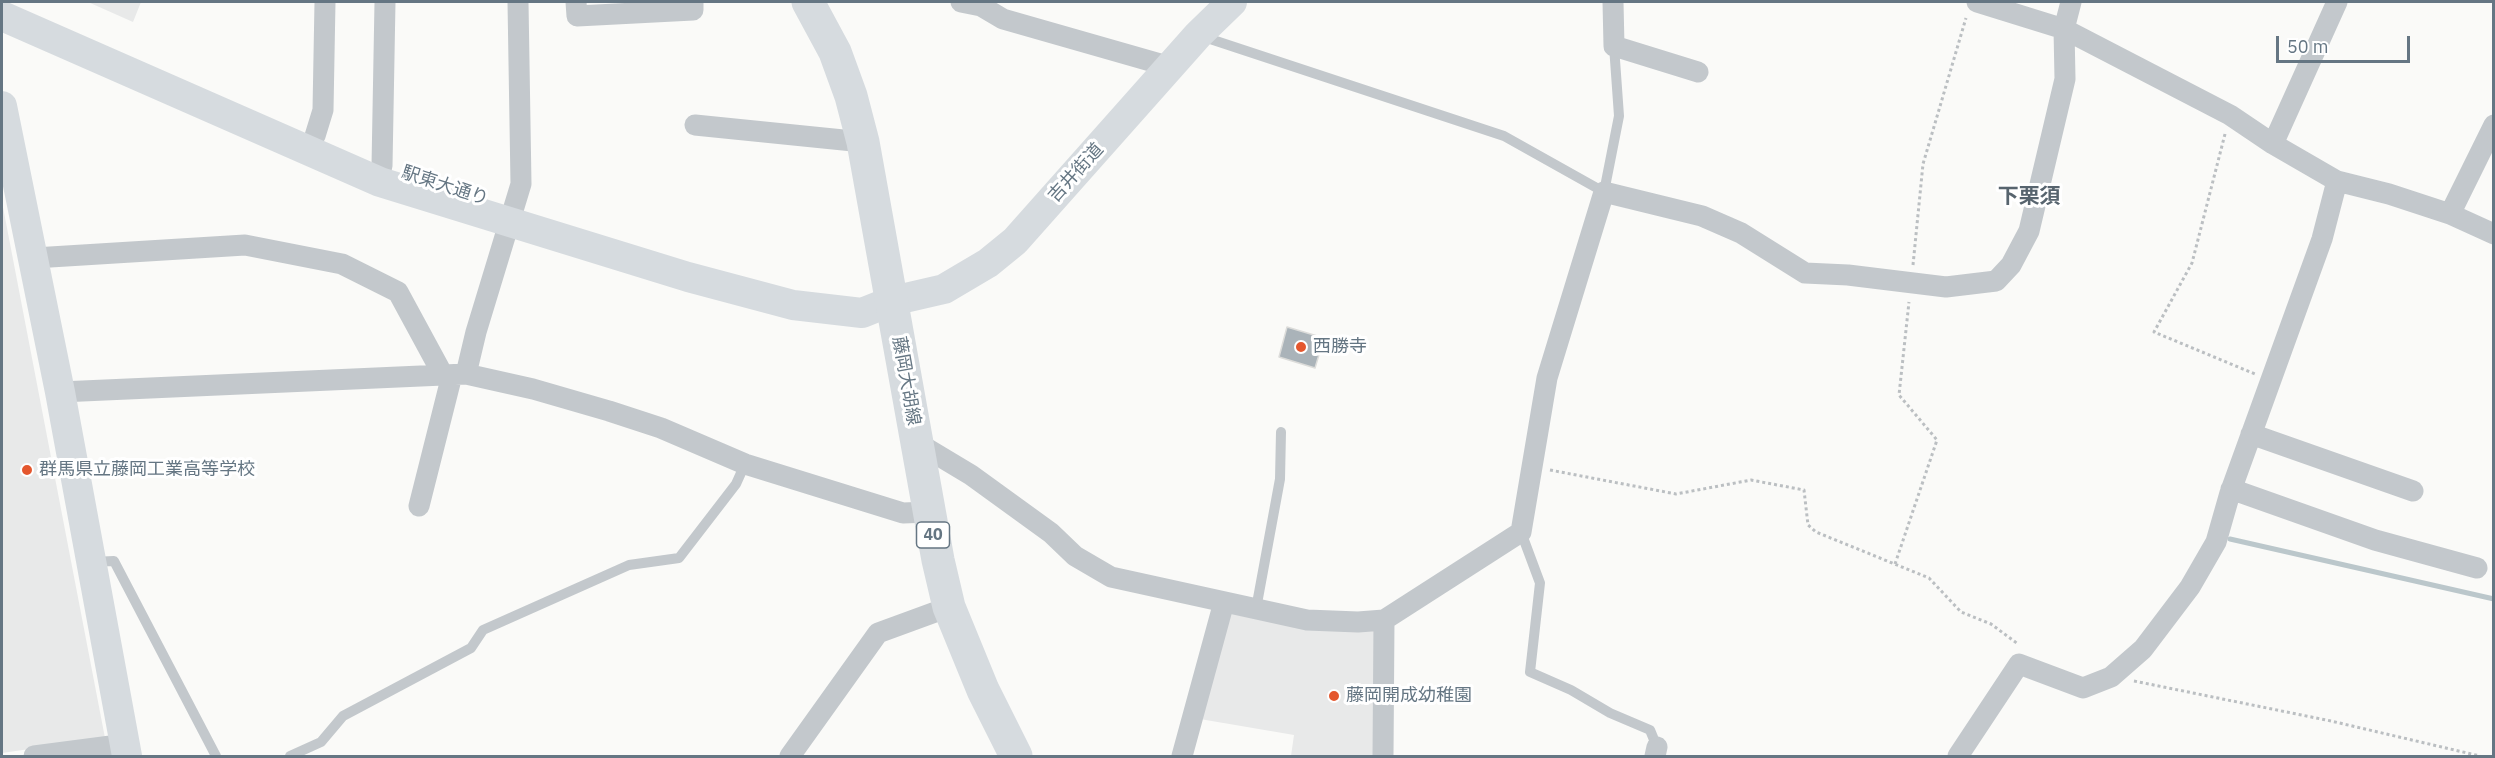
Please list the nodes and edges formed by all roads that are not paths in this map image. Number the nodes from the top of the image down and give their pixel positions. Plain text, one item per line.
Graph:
1 (21, 2) edge
2 (325, 2) edge
3 (385, 2) edge
4 (518, 2) edge
5 (576, 2) edge
6 (693, 2) edge
7 (808, 2) edge
8 (1232, 2) edge
9 (1613, 2) edge
10 (1977, 2) edge
11 (2071, 2) edge
12 (2337, 2) edge
13 (975, 3) edge
14 (2, 16) edge
15 (2064, 29) junction
16 (1198, 35) junction
17 (1614, 46) junction
18 (1170, 67) junction
19 (1698, 72) dead end
20 (2, 106) edge
21 (695, 125) dead end
22 (2493, 125) edge
23 (315, 136) junction
24 (863, 142) junction
25 (2273, 144) junction
26 (7, 149) edge
27 (382, 166) junction
28 (2337, 181) junction
29 (1604, 192) junction
30 (512, 214) junction
31 (2450, 214) junction
32 (2493, 234) edge
33 (34, 258) junction
34 (892, 301) junction
35 (454, 374) junction
36 (60, 392) junction
37 (1281, 432) dead end
38 (2251, 434) junction
39 (916, 442) junction
40 (745, 464) junction
41 (2231, 489) junction
42 (2413, 491) dead end
43 (419, 506) dead end
44 (929, 512) junction
45 (1521, 532) junction
46 (92, 562) junction
47 (2477, 568) dead end
48 (1224, 602) junction
49 (950, 607) junction
50 (1256, 609) junction
51 (1384, 620) junction
52 (127, 750) edge
53 (1656, 752) edge
54 (34, 756) edge
55 (216, 756) edge
56 (290, 756) edge
57 (790, 756) edge
58 (1017, 756) edge
59 (1182, 756) edge
60 (1383, 756) edge
61 (1958, 756) edge

1 - 23 street, 駅東大通り
2 - 23 street
3 - 27 street
4 - 30 street
5 - 6 street
7 - 24 main road, 藤岡大胡線 / 40
8 - 16 street, 吉井街道
9 - 17 street
10 - 15 street
11 - 15 street
12 - 25 street
13 - 18 street
14 - 30 street
15 - 25 street
15 - 29 street
16 - 18 street, 吉井街道
16 - 29 lane
17 - 19 street
17 - 29 lane
18 - 34 street, 吉井街道
20 - 26 street
21 - 24 street
22 - 31 street
23 - 27 street, 駅東大通り
24 - 34 main road, 藤岡大胡線 / 40
25 - 28 street
26 - 33 street
27 - 30 street, 駅東大通り
28 - 31 street
28 - 38 street
29 - 45 street
30 - 34 street, 吉井街道
30 - 35 street
31 - 32 street
33 - 35 street
33 - 36 street
34 - 39 main road, 藤岡大胡線 / 40
35 - 36 street
35 - 40 street
35 - 43 street
36 - 46 street
37 - 50 lane
38 - 41 street
38 - 42 street
39 - 44 main road, 藤岡大胡線 / 40
39 - 48 street
40 - 44 street
40 - 56 lane
41 - 47 street
41 - 61 street
44 - 49 main road, 藤岡大胡線 / 40
45 - 51 street
45 - 53 lane
46 - 52 street
46 - 55 lane
48 - 50 street
48 - 59 street
49 - 57 street
49 - 58 main road, 藤岡大胡線 / 40
50 - 51 street
51 - 60 street
52 - 54 street

